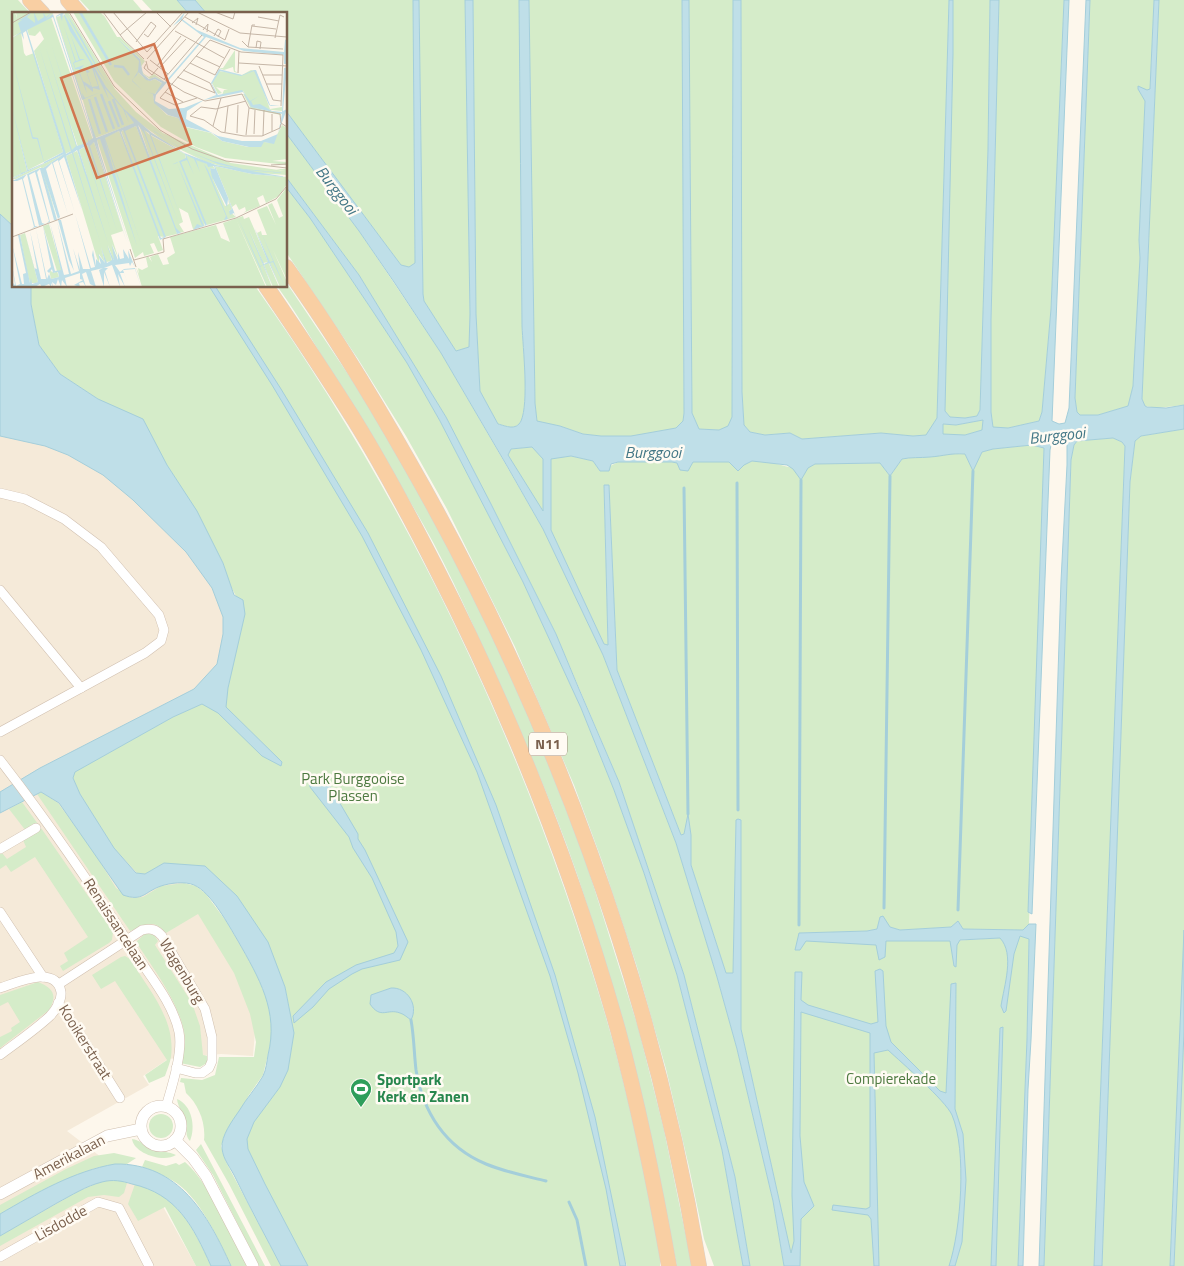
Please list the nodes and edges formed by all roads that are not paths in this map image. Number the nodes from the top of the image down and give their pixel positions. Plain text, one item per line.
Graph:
1 (30, 0) edge
2 (68, 0) edge
3 (41, 12) edge
4 (78, 12) edge
5 (288, 270) edge
6 (267, 288) edge
7 (0, 493) edge
8 (0, 590) edge
9 (81, 688) junction
10 (0, 732) edge
11 (0, 760) edge
12 (36, 828) dead end
13 (0, 849) edge
14 (0, 912) edge
15 (127, 939) junction
16 (43, 977) junction
17 (59, 984) junction
18 (0, 988) edge
19 (58, 1003) junction
20 (0, 1055) edge
21 (176, 1068) junction
22 (120, 1098) dead end
23 (166, 1107) junction
24 (141, 1129) junction
25 (175, 1140) junction
26 (0, 1194) edge
27 (0, 1257) edge
28 (149, 1266) edge
29 (253, 1266) edge
30 (669, 1266) edge
31 (699, 1266) edge

1 - 3 highway
2 - 4 highway
5 - 31 highway, N11
6 - 30 highway, N11
7 - 9 street
8 - 9 street
9 - 10 street
11 - 15 street, Renaissancelaan
12 - 13 street
14 - 16 street
15 - 17 street, Kooikerstraat
15 - 21 street, Renaissancelaan
15 - 21 street, Wagenburg
16 - 17 street, Kooikerstraat
16 - 18 street
17 - 19 street, Kooikerstraat
19 - 20 street
19 - 22 street, Kooikerstraat
21 - 23 street, Renaissancelaan
23 - 24 street
23 - 25 street
24 - 25 street
24 - 26 street, Amerikalaan
25 - 29 street
27 - 28 street, Lisdodde

